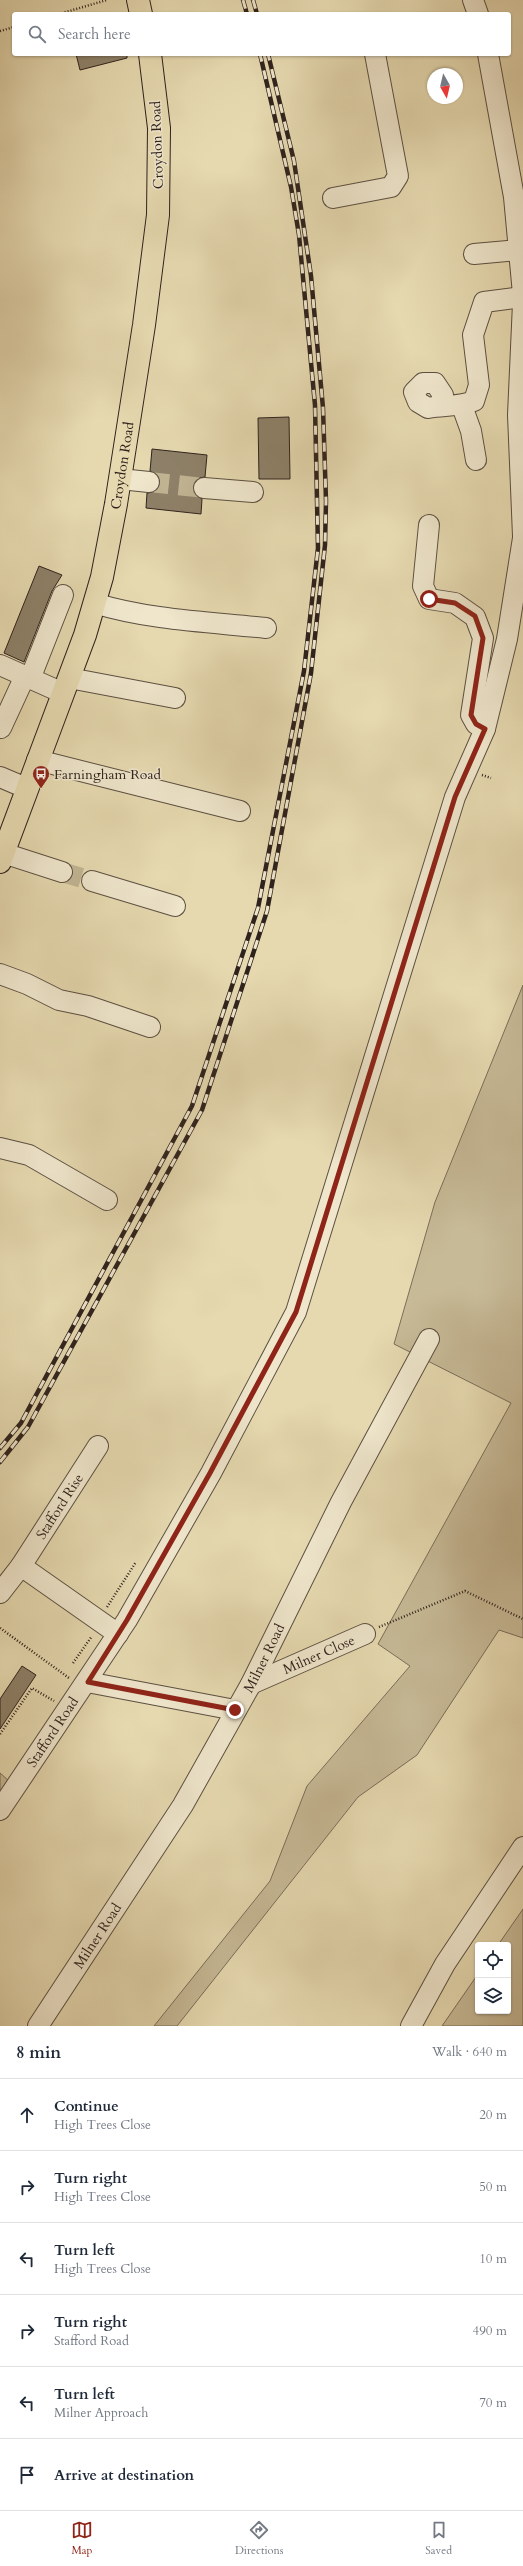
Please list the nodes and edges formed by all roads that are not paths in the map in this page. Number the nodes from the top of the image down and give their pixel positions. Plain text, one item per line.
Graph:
1 (138, 0) edge
2 (473, 0) edge
3 (141, 12) edge
4 (477, 12) edge
5 (150, 56) edge
6 (374, 56) edge
7 (488, 56) edge
8 (333, 198) dead end
9 (519, 250) junction
10 (474, 254) dead end
11 (523, 294) edge
12 (523, 297) edge
13 (523, 303) edge
14 (523, 324) edge
15 (440, 405) dead end
16 (462, 406) junction
17 (476, 460) dead end
18 (120, 479) junction
19 (149, 482) tunnel mouth
20 (204, 488) tunnel mouth
21 (253, 492) dead end
22 (429, 525) dead end
23 (523, 537) edge
24 (63, 595) dead end
25 (94, 603) junction
26 (266, 628) dead end
27 (0, 666) edge
28 (27, 678) junction
29 (66, 685) junction
30 (175, 698) dead end
31 (1, 728) edge
32 (485, 729) junction
33 (37, 760) junction
34 (0, 777) edge
35 (26, 788) junction
36 (240, 811) dead end
37 (2, 858) edge
38 (62, 872) tunnel mouth
39 (92, 881) tunnel mouth
40 (175, 906) dead end
41 (0, 974) edge
42 (150, 1027) dead end
43 (0, 1148) edge
44 (107, 1200) dead end
45 (429, 1339) dead end
46 (98, 1446) dead end
47 (20, 1566) junction
48 (0, 1593) edge
49 (122, 1627) junction
50 (365, 1634) road end
51 (88, 1682) junction
52 (251, 1684) junction
53 (235, 1710) junction
54 (0, 1810) edge
55 (523, 1846) edge
56 (38, 2026) edge
57 (411, 2026) edge

1 - 3 main road
2 - 4 street
5 - 18 main road, Croydon Road
6 - 8 street
7 - 9 street
9 - 10 street
9 - 11 street
12 - 16 street
13 - 14 street, Stafford Road
14 - 23 street, Stafford Road
15 - 16 street
16 - 17 street
18 - 19 street
18 - 25 main road, Croydon Road
20 - 21 street
22 - 32 street
23 - 32 street, Stafford Road
24 - 28 street
25 - 26 street
25 - 29 main road, Croydon Road
27 - 28 street
28 - 29 street
28 - 31 street
29 - 30 street
29 - 33 main road, Croydon Road
32 - 49 street, Stafford Road
33 - 35 main road, Croydon Road
33 - 36 street
34 - 35 street
35 - 37 main road, Croydon Road
37 - 38 street
39 - 40 street
41 - 42 street
43 - 44 street
45 - 52 street, Milner Road
46 - 47 street, Stafford Rise
47 - 48 street, Stafford Rise
47 - 49 street
49 - 51 street, Stafford Road
50 - 52 street, Milner Close
51 - 53 street
51 - 54 street, Stafford Road
52 - 53 street, Milner Road
53 - 56 street, Milner Road
55 - 57 street

